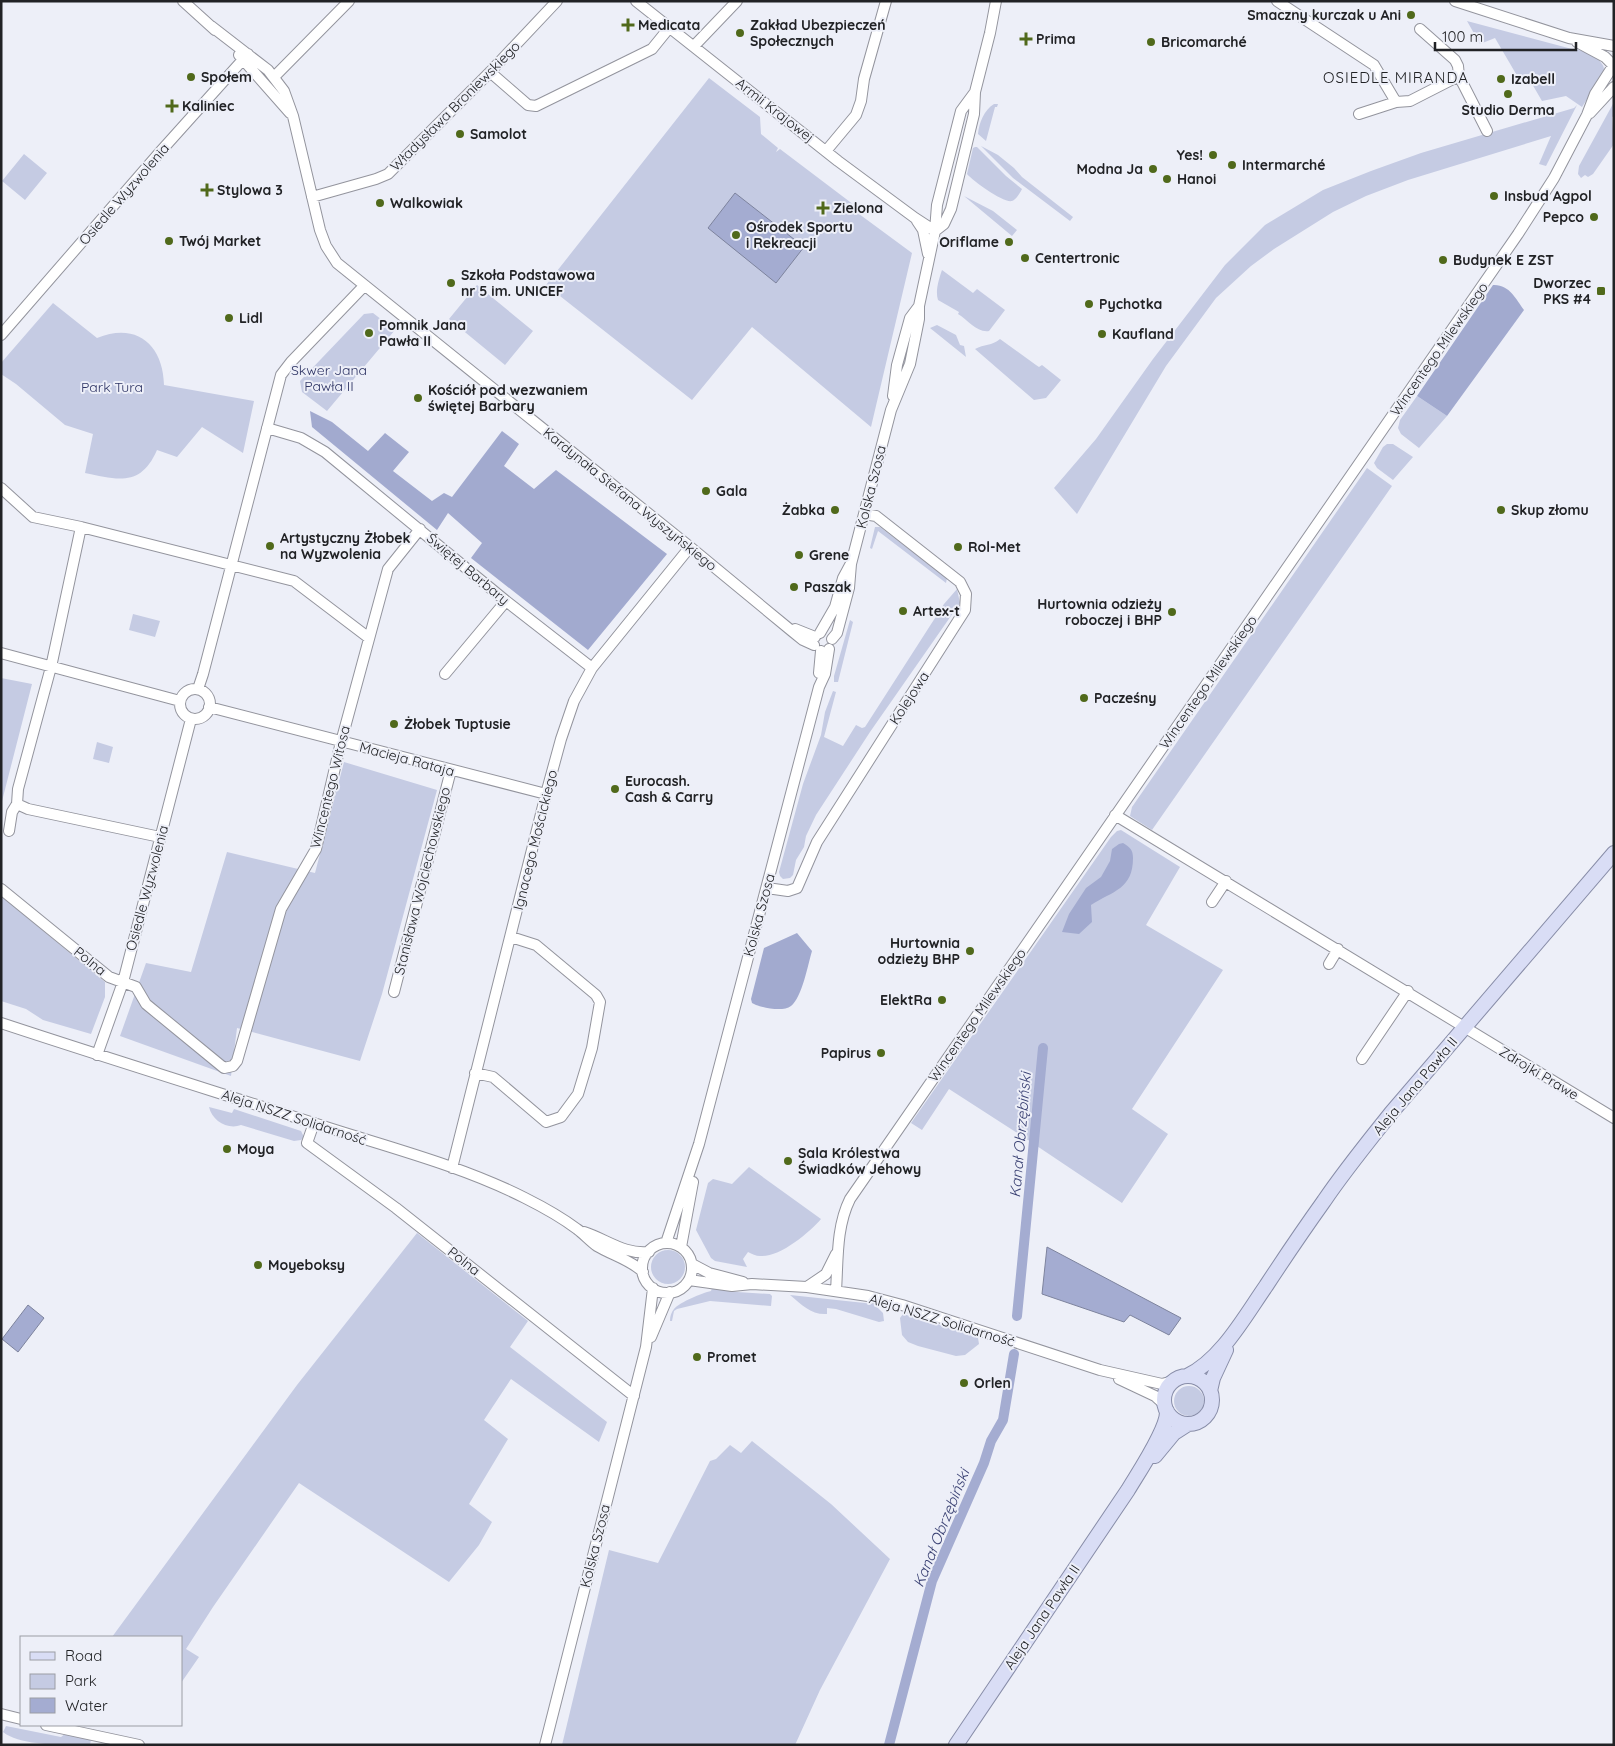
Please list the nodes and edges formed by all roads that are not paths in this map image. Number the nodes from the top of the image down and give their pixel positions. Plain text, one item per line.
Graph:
1 (183, 1) edge
2 (557, 1) edge
3 (636, 1) edge
4 (737, 1) edge
5 (886, 1) edge
6 (996, 1) edge
7 (1277, 1) edge
8 (1455, 1) edge
9 (346, 3) edge
10 (669, 28) junction
11 (1420, 29) dead end
12 (1569, 38) junction
13 (694, 46) junction
14 (1614, 46) edge
15 (1614, 52) edge
16 (246, 56) junction
17 (1613, 67) edge
18 (490, 72) junction
19 (1459, 76) junction
20 (274, 77) junction
21 (1614, 87) edge
22 (975, 92) junction
23 (1396, 102) junction
24 (1359, 114) dead end
25 (1587, 115) junction
26 (293, 116) junction
27 (1487, 131) dead end
28 (826, 151) junction
29 (312, 197) junction
30 (937, 206) junction
31 (915, 218) junction
32 (935, 231) junction
33 (929, 260) junction
34 (364, 286) junction
35 (1, 335) edge
36 (267, 428) junction
37 (1, 488) edge
38 (864, 514) junction
39 (82, 527) junction
40 (420, 529) junction
41 (690, 547) junction
42 (851, 564) junction
43 (232, 565) junction
44 (506, 600) junction
45 (368, 638) junction
46 (820, 643) junction
47 (1, 652) edge
48 (52, 667) junction
49 (592, 668) junction
50 (445, 674) dead end
51 (198, 689) junction
52 (180, 701) junction
53 (209, 707) junction
54 (191, 718) junction
55 (341, 742) junction
56 (451, 770) junction
57 (546, 794) junction
58 (17, 804) junction
59 (1116, 815) junction
60 (9, 831) dead end
61 (160, 837) junction
62 (1614, 853) edge
63 (1226, 882) junction
64 (767, 888) junction
65 (1, 889) edge
66 (1212, 902) dead end
67 (511, 937) junction
68 (1338, 949) junction
69 (1329, 964) dead end
70 (122, 982) junction
71 (1408, 991) junction
72 (394, 992) dead end
73 (1, 1023) edge
74 (1465, 1027) junction
75 (97, 1055) junction
76 (1362, 1059) dead end
77 (224, 1068) joint
78 (475, 1073) junction
79 (1614, 1118) edge
80 (314, 1123) junction
81 (700, 1144) junction
82 (452, 1168) junction
83 (579, 1230) junction
84 (666, 1243) junction
85 (681, 1247) junction
86 (838, 1250) junction
87 (649, 1252) junction
88 (692, 1264) junction
89 (643, 1272) junction
90 (688, 1280) junction
91 (752, 1284) junction
92 (807, 1287) junction
93 (653, 1288) junction
94 (836, 1291) junction
95 (670, 1292) junction
96 (1233, 1333) junction
97 (646, 1347) junction
98 (1100, 1370) junction
99 (1187, 1376) junction
100 (1173, 1382) junction
101 (1210, 1391) junction
102 (634, 1396) junction
103 (1166, 1408) junction
104 (1188, 1424) junction
105 (1128, 1490) junction
106 (1, 1714) edge
107 (20, 1719) edge
108 (51, 1726) edge
109 (139, 1745) edge
110 (544, 1745) edge
111 (956, 1745) edge

1 - 16 street, Kardynała Stefana Wyszyńskiego
2 - 18 street, Władysława Broniewskiego
3 - 10 street, Armii Krajowej
4 - 13 street
5 - 28 street
6 - 22 street, Kolska Szosa
7 - 23 street
8 - 12 street
9 - 20 street
10 - 13 street, Armii Krajowej
10 - 18 street
11 - 19 street
12 - 14 street
12 - 17 street
13 - 28 street, Armii Krajowej
15 - 17 street
16 - 20 street, Kardynała Stefana Wyszyńskiego
16 - 26 street, Kardynała Stefana Wyszyńskiego
16 - 35 street, Osiedle Wyzwolenia
17 - 25 street, Wincentego Milewskiego
18 - 29 street, Władysława Broniewskiego
19 - 23 street
19 - 27 street
20 - 26 street, Kardynała Stefana Wyszyńskiego
21 - 25 street, Wincentego Milewskiego
22 - 30 street, Kolska Szosa
22 - 32 street, Kolska Szosa
23 - 24 street
25 - 59 street, Wincentego Milewskiego
26 - 29 street, Kardynała Stefana Wyszyńskiego
28 - 31 street, Armii Krajowej
29 - 34 street, Kardynała Stefana Wyszyńskiego
30 - 31 street
30 - 32 street, Kolska Szosa
31 - 32 street, Armii Krajowej
31 - 33 street, Armii Krajowej
32 - 33 street, Kolska Szosa
33 - 38 street, Kolska Szosa
34 - 36 street
34 - 41 street, Kardynała Stefana Wyszyńskiego
36 - 40 street, Świętej Barbary
36 - 43 street
37 - 39 street
38 - 42 street, Kolska Szosa
38 - 64 street, Kolejowa
39 - 43 street
39 - 48 street
40 - 44 street, Świętej Barbary
40 - 45 street, Wincentego Witosa
41 - 46 street, Kardynała Stefana Wyszyńskiego
41 - 49 street, Ignacego Mościckiego
42 - 46 street, Kolska Szosa
42 - 46 street, Kolska Szosa
43 - 45 street
43 - 51 street
44 - 49 street, Świętej Barbary
44 - 50 street
45 - 55 street, Wincentego Witosa
46 - 64 street, Kolska Szosa
47 - 48 street
48 - 52 street
48 - 58 street
49 - 57 street, Ignacego Mościckiego
51 - 52 street
51 - 53 street
52 - 54 street
53 - 54 street
53 - 55 street, Macieja Rataja
54 - 61 street, Osiedle Wyzwolenia
55 - 56 street, Macieja Rataja
55 - 77 street, Wincentego Witosa
56 - 57 street, Macieja Rataja
56 - 72 street, Stanisława Wojciechowskiego
57 - 67 street, Ignacego Mościckiego
58 - 60 street
58 - 61 street
59 - 63 street, Zdrojki Prawe
59 - 86 street, Wincentego Milewskiego
61 - 70 street, Osiedle Wyzwolenia
62 - 74 main road, Aleja Jana Pawła II
63 - 66 street
63 - 68 street, Zdrojki Prawe
64 - 81 street, Kolska Szosa
65 - 70 street, Polna
67 - 78 street, Ignacego Mościckiego
67 - 78 street
68 - 69 street
68 - 71 street, Zdrojki Prawe
70 - 75 street, Osiedle Wyzwolenia
70 - 77 street, Polna
71 - 74 street, Zdrojki Prawe
71 - 76 street
73 - 75 street, Aleja NSZZ Solidarność
74 - 79 street, Zdrojki Prawe
74 - 96 main road, Aleja Jana Pawła II
75 - 80 street, Aleja NSZZ Solidarność
78 - 82 street, Ignacego Mościckiego
80 - 82 street, Aleja NSZZ Solidarność
80 - 102 street, Polna
81 - 84 street, Kolska Szosa
81 - 85 street, Kolska Szosa
82 - 83 street, Aleja NSZZ Solidarność
83 - 87 street, Aleja NSZZ Solidarność
83 - 89 street, Aleja NSZZ Solidarność
84 - 85 street
84 - 87 street
85 - 88 street
86 - 92 street, Wincentego Milewskiego
86 - 94 street, Wincentego Milewskiego
87 - 89 street
88 - 90 street
88 - 91 street, Aleja NSZZ Solidarność
89 - 93 street
90 - 91 street, Aleja NSZZ Solidarność
90 - 95 street
91 - 92 street, Aleja NSZZ Solidarność
92 - 94 street, Aleja NSZZ Solidarność
93 - 95 street
93 - 97 street, Kolska Szosa
94 - 98 street, Aleja NSZZ Solidarność
95 - 97 street, Kolska Szosa
96 - 99 main road, Aleja Jana Pawła II
96 - 101 main road, Aleja Jana Pawła II
97 - 102 street, Kolska Szosa
98 - 100 street, Aleja NSZZ Solidarność
98 - 103 street, Aleja NSZZ Solidarność
99 - 100 main road
99 - 101 main road
100 - 103 main road
101 - 104 main road
102 - 110 street, Kolska Szosa
103 - 104 main road
103 - 105 main road, Aleja Jana Pawła II
104 - 105 main road, Aleja Jana Pawła II
105 - 111 main road, Aleja Jana Pawła II
106 - 107 street
108 - 109 street

